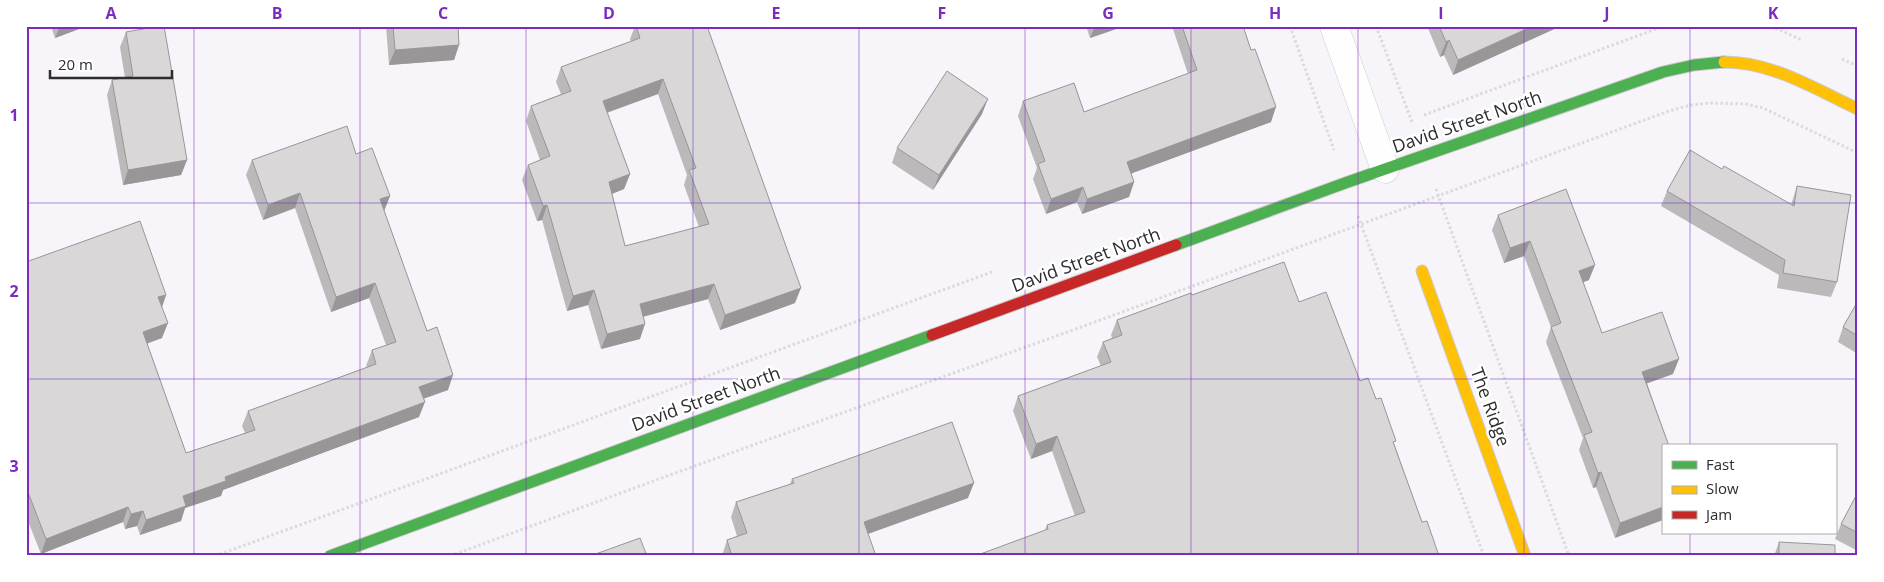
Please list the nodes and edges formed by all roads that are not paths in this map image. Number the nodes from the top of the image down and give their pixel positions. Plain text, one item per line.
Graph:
1 (1334, 26) edge
2 (1858, 109) edge
3 (1385, 169) junction
4 (1422, 271) dead end
5 (330, 556) edge
6 (1525, 556) edge

1 - 3 street
2 - 3 street, David Street North
3 - 5 street, David Street North
4 - 6 street, The Ridge

